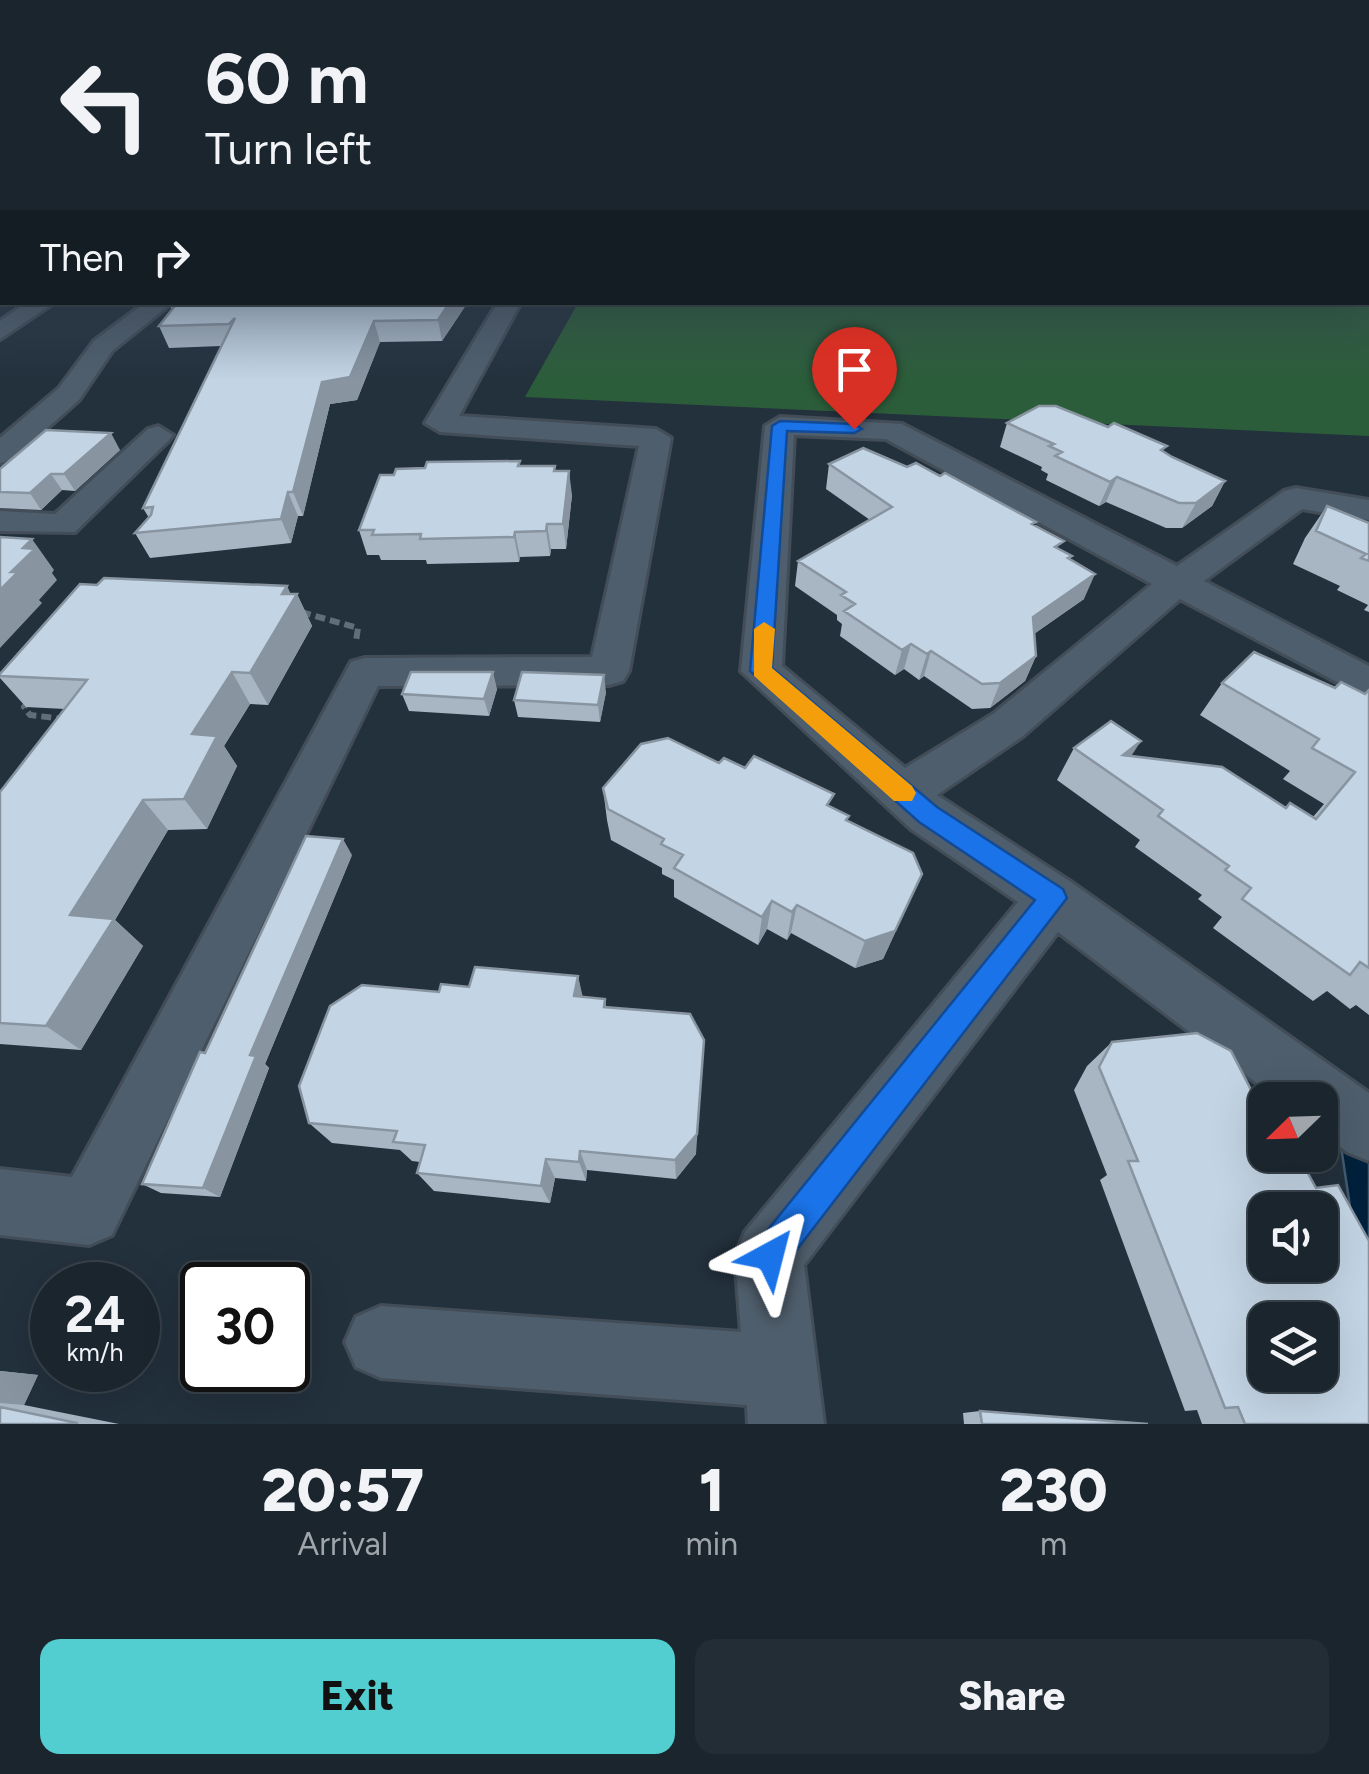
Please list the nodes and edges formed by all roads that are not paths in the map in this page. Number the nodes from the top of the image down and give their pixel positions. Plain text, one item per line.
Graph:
1 (40, 305) edge
2 (158, 305) edge
3 (508, 305) edge
4 (0, 332) edge
5 (158, 435) dead end
6 (0, 454) edge
7 (1369, 510) edge
8 (0, 521) edge
9 (1177, 583) junction
10 (1369, 684) edge
11 (903, 793) junction
12 (1054, 898) junction
13 (1369, 1130) edge
14 (0, 1202) edge
15 (381, 1342) dead end
16 (784, 1398) edge

1 - 4 street
2 - 6 street
3 - 14 street
5 - 8 street
7 - 9 street
9 - 10 street
9 - 11 street
9 - 11 street
11 - 12 street
12 - 13 street
12 - 16 street
15 - 16 street

